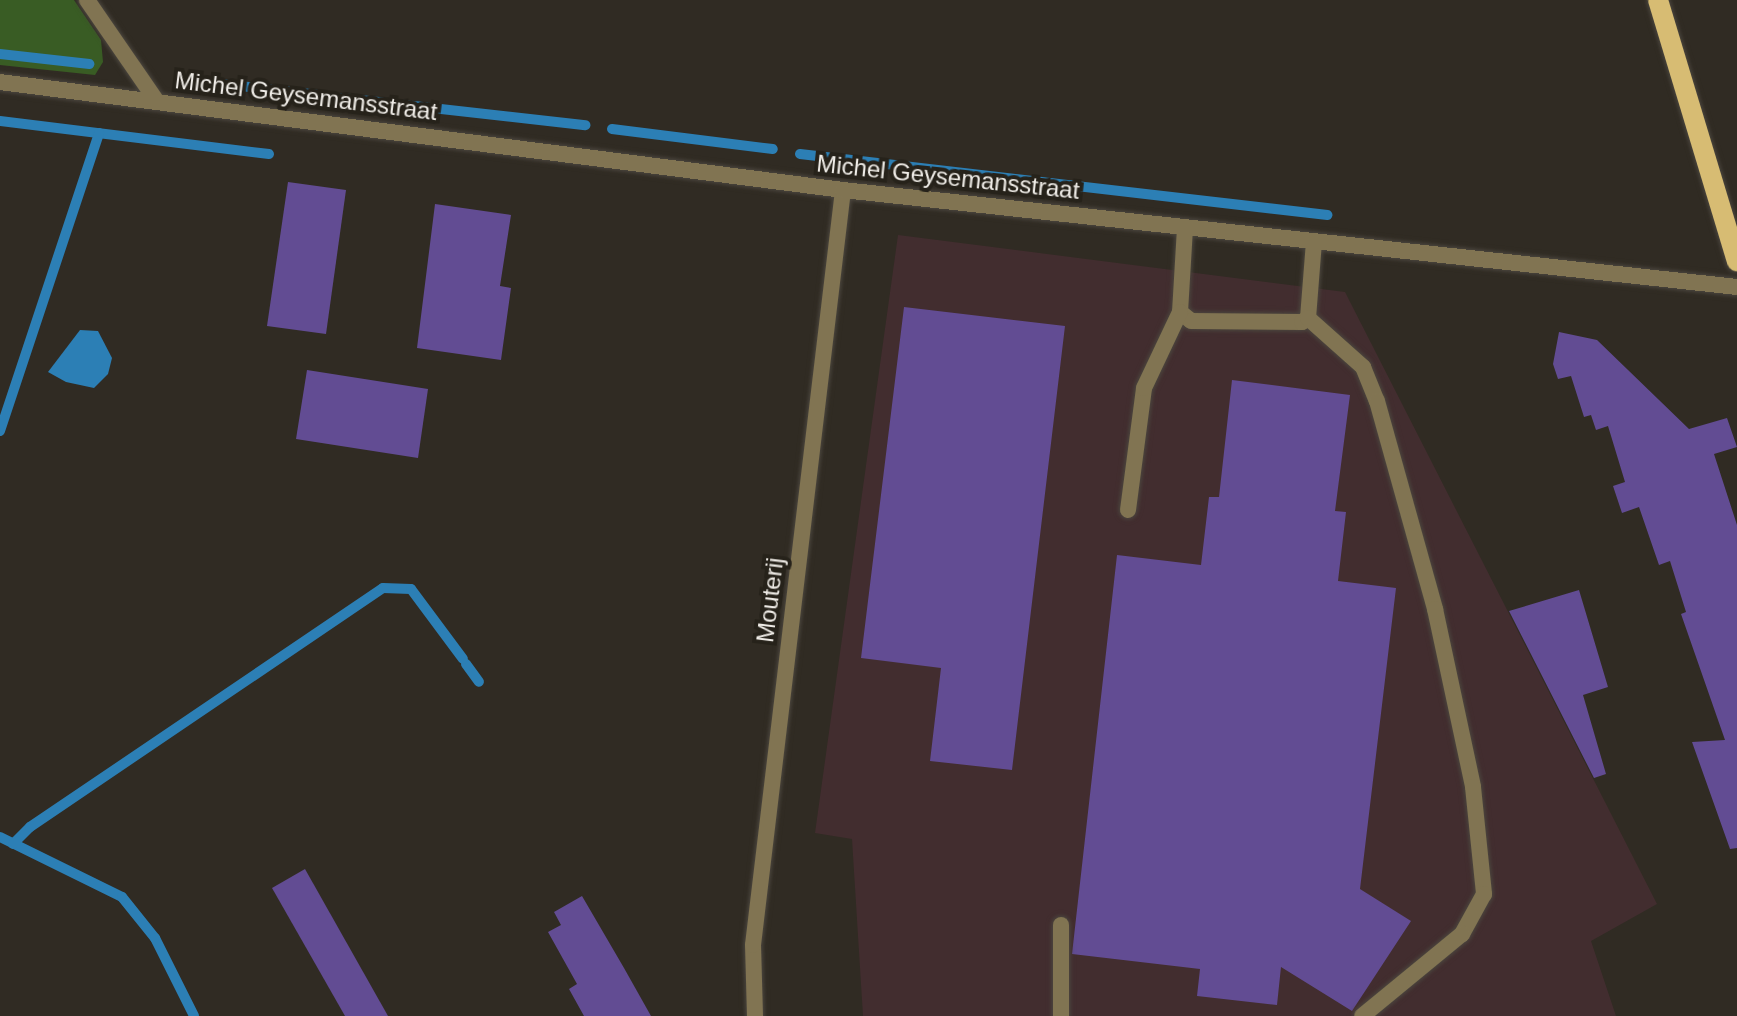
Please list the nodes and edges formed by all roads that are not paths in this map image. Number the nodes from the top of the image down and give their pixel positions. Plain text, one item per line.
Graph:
1 (87, 0) edge
2 (1658, 0) edge
3 (0, 82) edge
4 (156, 100) junction
5 (843, 190) junction
6 (1185, 228) junction
7 (1314, 242) junction
8 (1737, 261) edge
9 (1737, 287) edge
10 (1180, 312) junction
11 (1308, 318) junction
12 (1128, 510) dead end
13 (1061, 925) dead end
14 (755, 1016) edge
15 (1061, 1016) edge
16 (1362, 1016) edge

1 - 4 street, Michel Geysemansstraat
2 - 8 main road
3 - 4 street, Michel Geysemansstraat
4 - 5 street, Michel Geysemansstraat
5 - 6 street, Michel Geysemansstraat
5 - 14 street, Mouterij
6 - 7 street, Michel Geysemansstraat
6 - 10 street
7 - 9 street, Michel Geysemansstraat
7 - 11 street
10 - 11 street
10 - 12 street
11 - 16 street
13 - 15 street

